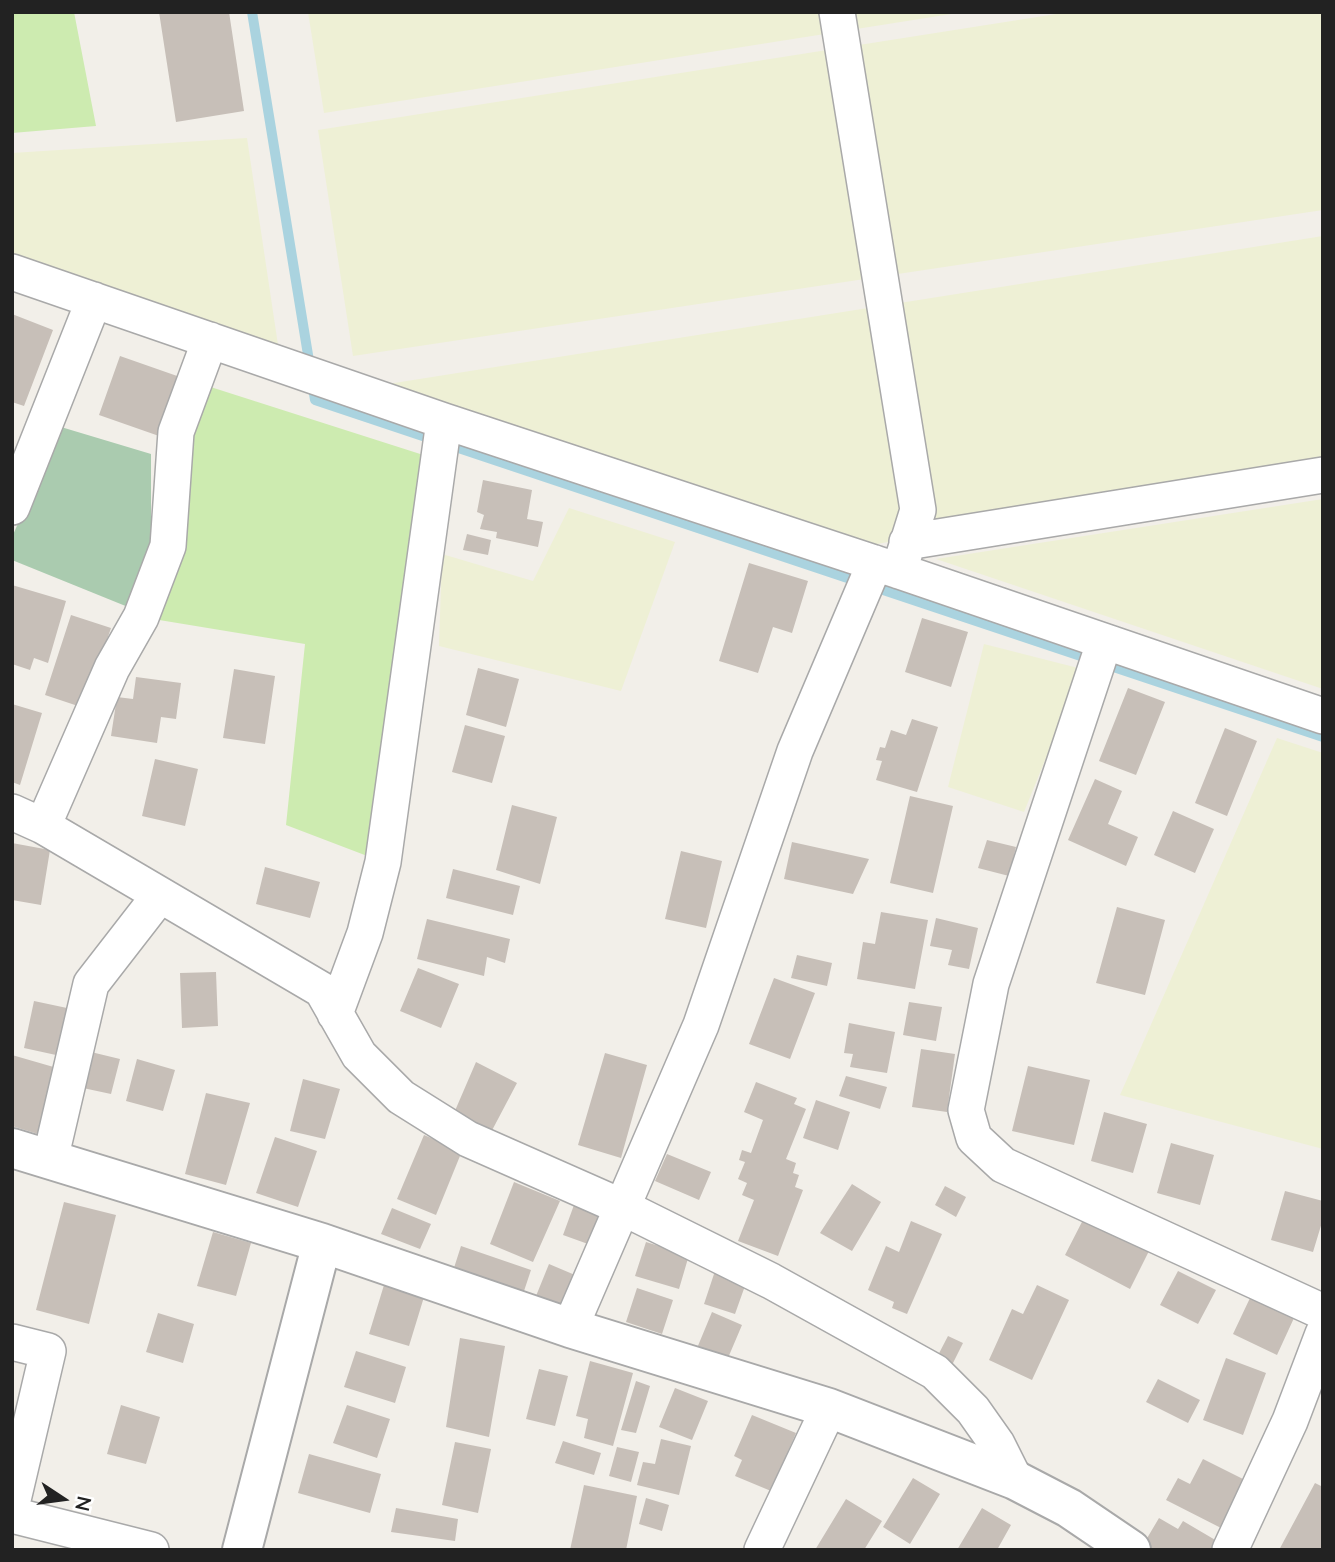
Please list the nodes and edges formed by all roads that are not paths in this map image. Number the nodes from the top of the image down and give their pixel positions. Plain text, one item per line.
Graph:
1 (837, 12) edge
2 (12, 272) edge
3 (94, 300) junction
4 (210, 340) junction
5 (444, 421) junction
6 (1323, 475) edge
7 (12, 507) edge
8 (894, 559) junction
9 (1104, 643) junction
10 (1323, 716) edge
11 (28, 819) edge
12 (160, 895) junction
13 (335, 1014) junction
14 (12, 1149) edge
15 (50, 1160) junction
16 (622, 1207) junction
17 (322, 1243) junction
18 (1323, 1312) edge
19 (570, 1328) junction
20 (1323, 1334) edge
21 (12, 1342) edge
22 (829, 1408) junction
23 (1015, 1480) junction
24 (12, 1504) edge
25 (12, 1515) edge
26 (151, 1550) edge
27 (242, 1550) edge
28 (762, 1550) edge
29 (1131, 1550) edge
30 (1230, 1550) edge

1 - 8 street
2 - 3 street
3 - 4 street
3 - 7 street
4 - 5 street
4 - 11 street
5 - 8 street
5 - 13 street
6 - 8 street
8 - 9 street
8 - 16 street
9 - 10 street
9 - 18 street
11 - 12 street
12 - 13 street
12 - 15 street
13 - 16 street
14 - 15 street
15 - 17 street
16 - 19 street
16 - 23 street
17 - 19 street
17 - 27 street
19 - 22 street
20 - 30 street
21 - 24 street
22 - 23 street
22 - 28 street
23 - 29 street
25 - 26 street

